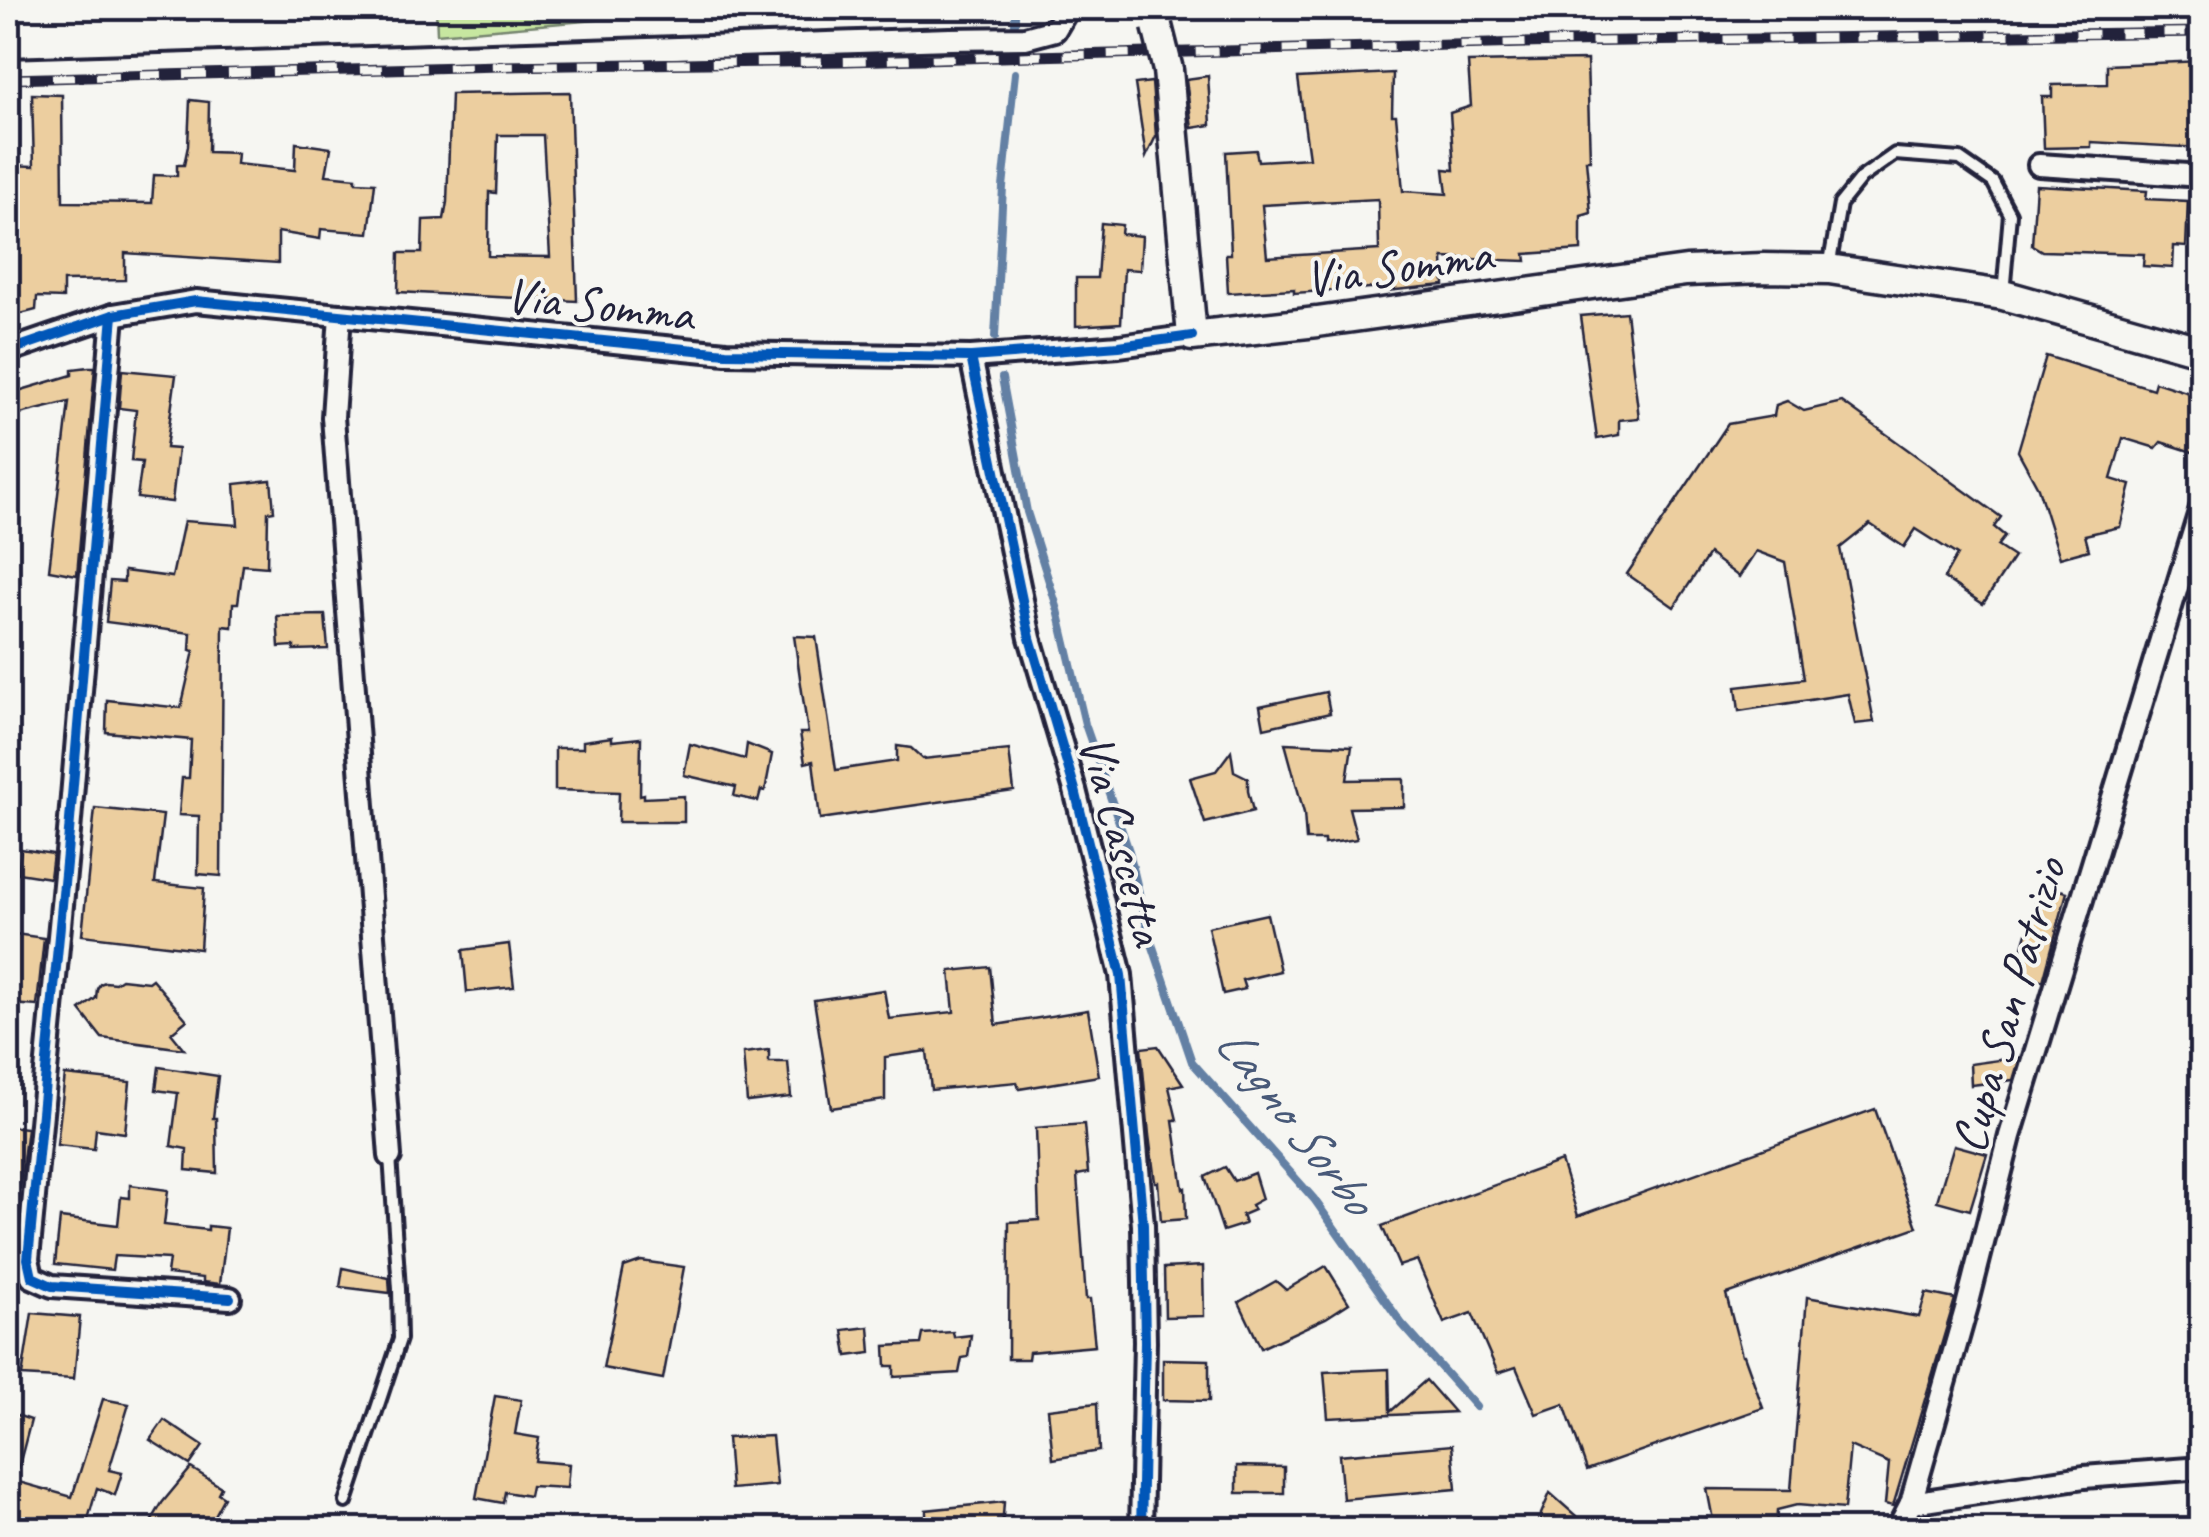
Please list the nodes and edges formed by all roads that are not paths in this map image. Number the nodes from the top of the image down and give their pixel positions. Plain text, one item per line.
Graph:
1 (1068, 8) edge
2 (1155, 17) edge
3 (8, 70) edge
4 (2038, 166) dead end
5 (2202, 176) edge
6 (1829, 269) junction
7 (2003, 295) junction
8 (113, 315) junction
9 (340, 315) junction
10 (1192, 336) junction
11 (8, 350) edge
12 (2202, 351) edge
13 (970, 357) junction
14 (2202, 505) edge
15 (390, 1156) joint
16 (230, 1298) dead end
17 (2202, 1468) edge
18 (346, 1502) dead end
19 (1911, 1503) junction
20 (1141, 1530) edge
21 (1897, 1530) edge

1 - 3 street
2 - 10 main road, bridge
4 - 5 street
6 - 7 main road, Via Somma
6 - 7 lane
6 - 10 main road, Via Somma
7 - 12 main road, Via Somma
8 - 9 street, Via Somma
8 - 11 street, Via Somma
8 - 16 street
9 - 13 street, Via Somma
9 - 15 street
10 - 13 street, Via Somma
13 - 20 street, Via Cascetta
14 - 19 street, Cupa San Patrizio
15 - 18 lane
17 - 19 street
19 - 21 street, Cupa San Patrizio

